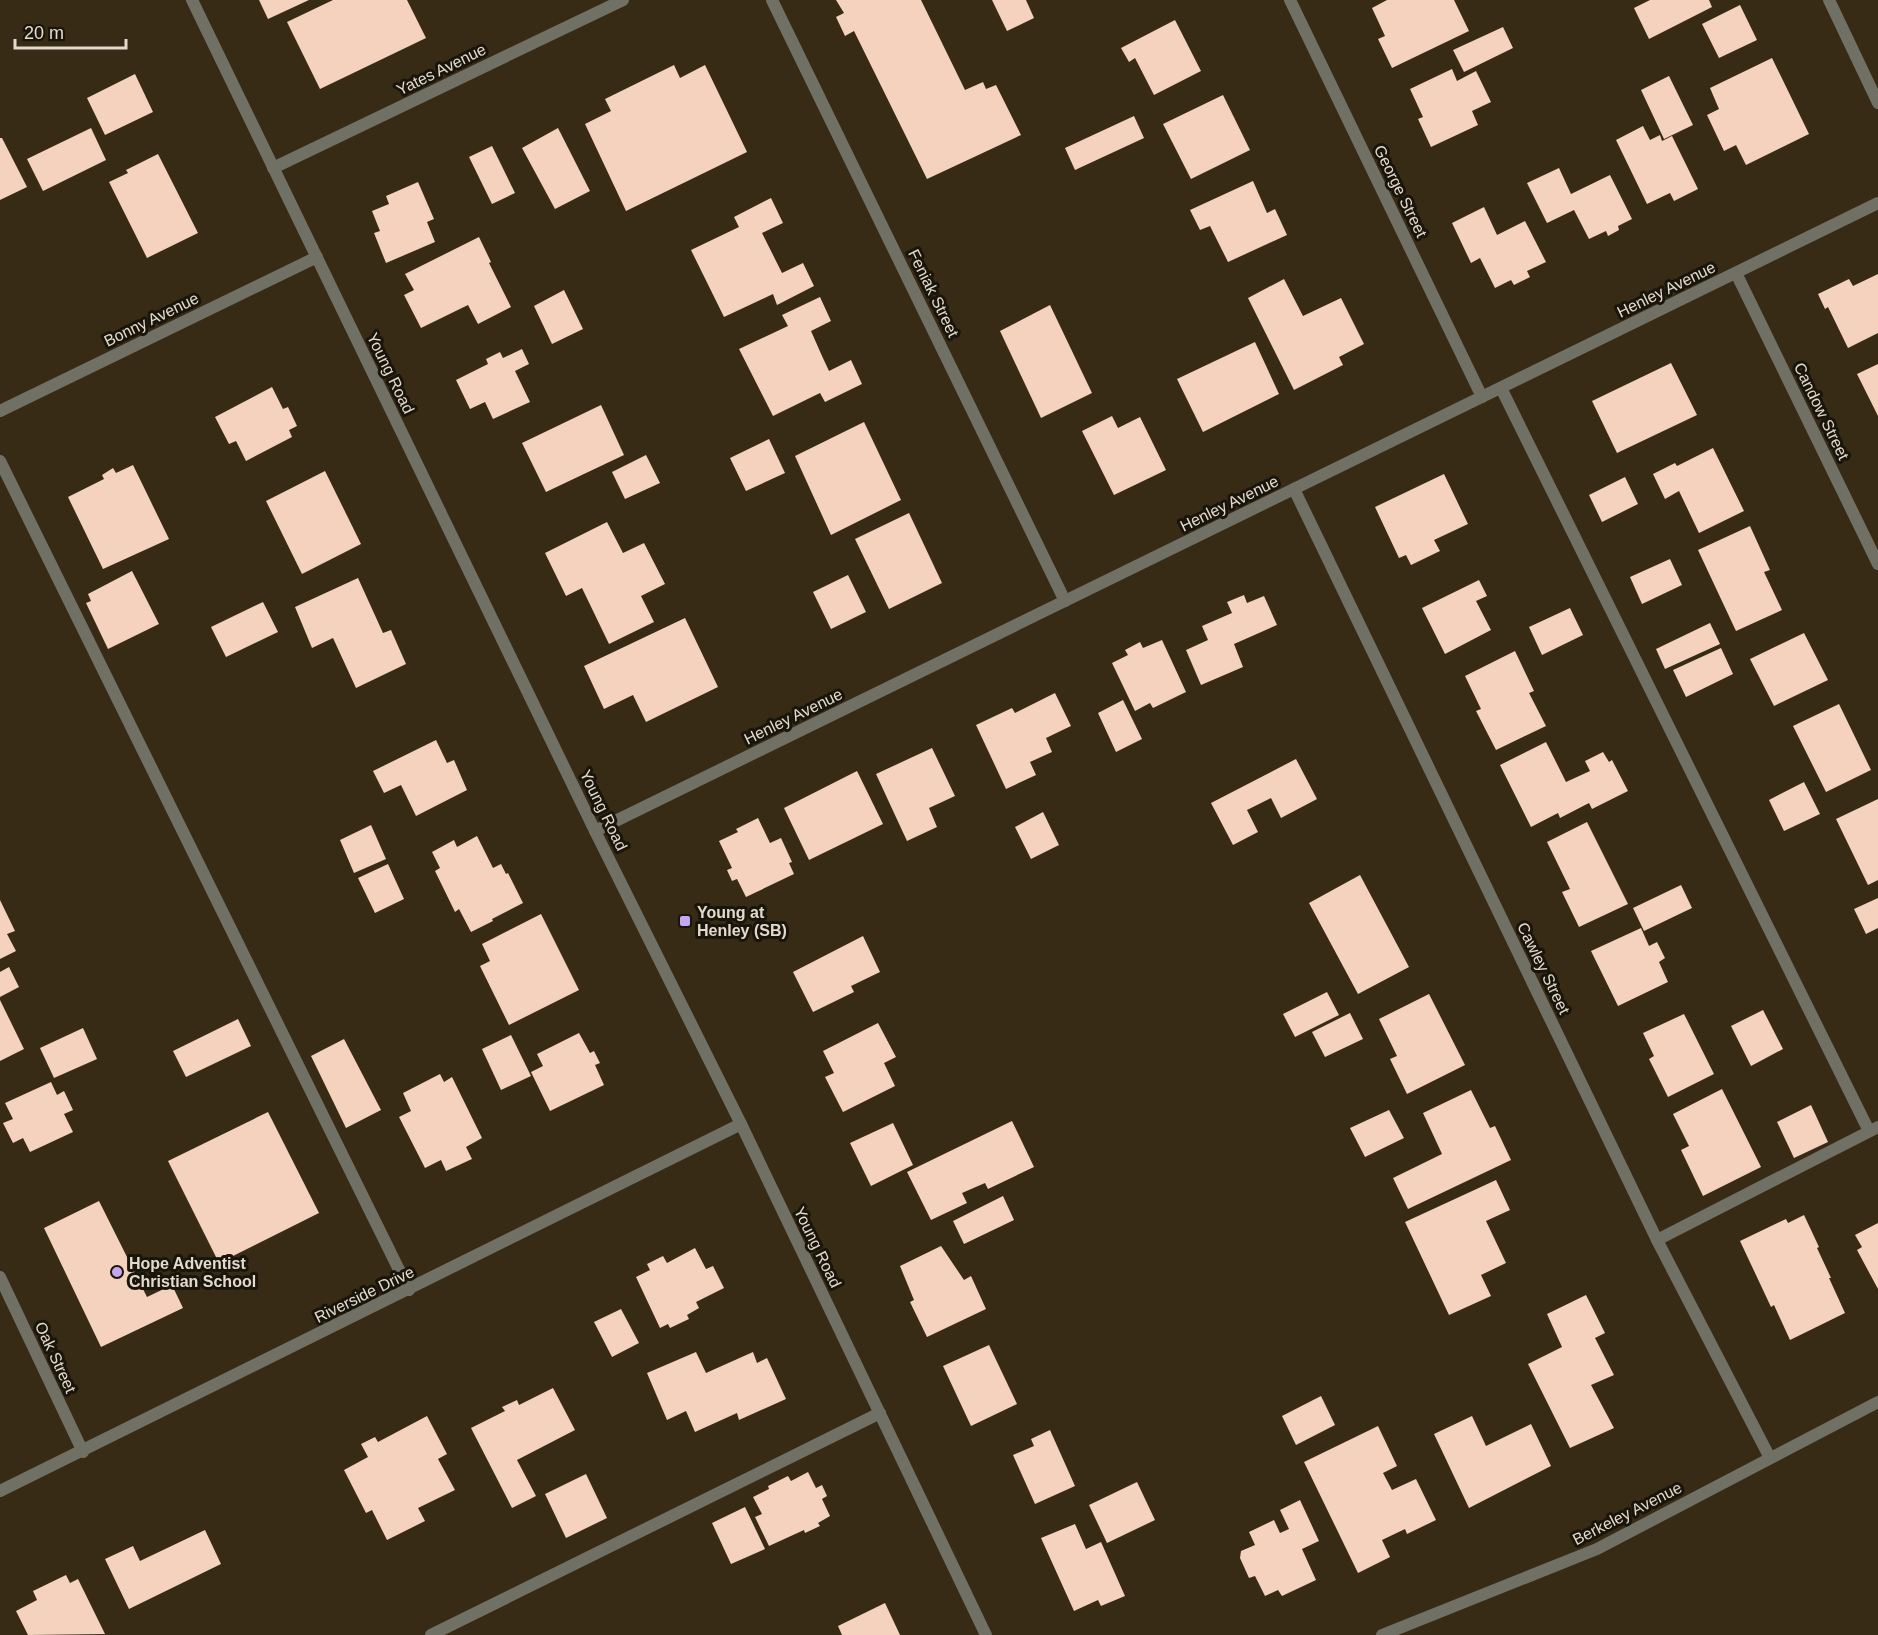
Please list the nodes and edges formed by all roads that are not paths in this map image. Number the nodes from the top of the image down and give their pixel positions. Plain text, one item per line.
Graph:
1 (192, 0) edge
2 (623, 0) edge
3 (772, 0) edge
4 (1290, 0) edge
5 (1829, 0) edge
6 (1878, 103) edge
7 (273, 168) junction
8 (1878, 203) edge
9 (317, 258) junction
10 (1736, 273) junction
11 (1502, 388) junction
12 (1482, 397) junction
13 (0, 411) edge
14 (0, 461) edge
15 (1294, 489) junction
16 (1878, 564) edge
17 (1065, 601) junction
18 (595, 831) junction
19 (741, 1124) junction
20 (1874, 1129) edge
21 (1657, 1240) junction
22 (0, 1277) edge
23 (409, 1290) junction
24 (1878, 1401) edge
25 (880, 1413) junction
26 (83, 1452) junction
27 (1770, 1458) junction
28 (0, 1491) edge
29 (431, 1635) edge
30 (986, 1635) edge
31 (1382, 1635) edge

1 - 7 street, Young Road
2 - 7 street, Yates Avenue
3 - 17 street, Feniak Street
4 - 12 street, George Street
5 - 6 street
7 - 9 street, Young Road
8 - 10 street, Henley Avenue
9 - 13 street, Bonny Avenue
9 - 18 street, Young Road
10 - 11 street, Henley Avenue
10 - 16 street, Candow Street
11 - 12 street, Henley Avenue
11 - 20 street
12 - 15 street, Henley Avenue
14 - 23 street
15 - 17 street, Henley Avenue
15 - 21 street, Cawley Street
17 - 18 street, Henley Avenue
18 - 19 street, Young Road
19 - 23 street, Riverside Drive
19 - 25 street, Young Road
20 - 21 street
21 - 27 street, Cawley Street
22 - 26 street, Oak Street
23 - 26 street, Riverside Drive
24 - 27 street, Berkeley Avenue
25 - 29 street
25 - 30 street, Young Road
26 - 28 street, Riverside Drive
27 - 31 street, Berkeley Avenue

